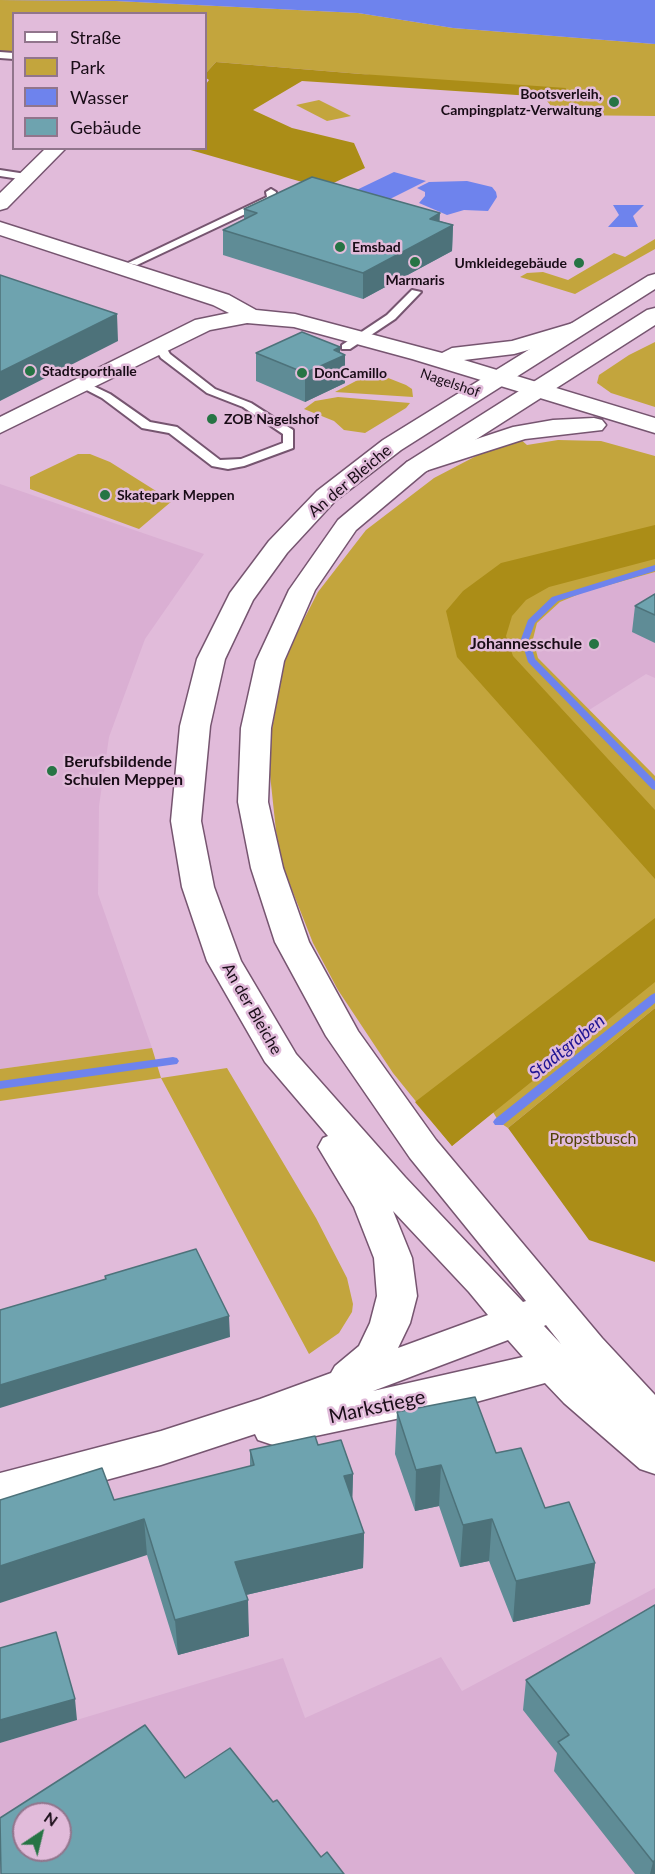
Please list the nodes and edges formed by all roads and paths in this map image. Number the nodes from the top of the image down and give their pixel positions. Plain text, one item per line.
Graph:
1 (55, 150) edge
2 (0, 173) edge
3 (27, 177) junction
4 (271, 192) dead end
5 (0, 204) edge
6 (0, 228) edge
7 (133, 263) dead end
8 (655, 280) edge
9 (416, 292) dead end
10 (655, 315) edge
11 (247, 316) junction
12 (573, 330) junction
13 (354, 343) junction
14 (160, 346) junction
15 (420, 354) junction
16 (499, 377) junction
17 (81, 384) junction
18 (539, 388) junction
19 (474, 391) junction
20 (515, 404) junction
21 (594, 425) junction
22 (0, 426) edge
23 (655, 426) edge
24 (655, 441) edge
25 (416, 467) junction
26 (283, 1062) junction
27 (554, 1306) junction
28 (516, 1320) junction
29 (571, 1357) junction
30 (336, 1388) junction
31 (655, 1423) edge
32 (161, 1448) junction
33 (655, 1457) edge
34 (0, 1491) edge

1 - 3 street
2 - 3 lane
3 - 5 street
4 - 7 lane
6 - 11 street, Nagelshof
8 - 12 street, An der Bleiche
9 - 13 lane
10 - 18 street, An der Bleiche
11 - 13 street, Nagelshof
11 - 14 street, Nagelshof
12 - 15 street, An der Bleiche
12 - 16 street, An der Bleiche
13 - 15 street, Nagelshof
13 - 19 street, Nagelshof
14 - 17 street, Nagelshof
14 - 17 lane
15 - 16 street, Nagelshof
16 - 18 street, Nagelshof
16 - 19 street, An der Bleiche
17 - 22 street, Nagelshof
18 - 20 street, An der Bleiche
18 - 23 street, Nagelshof
19 - 20 street, Nagelshof
19 - 26 street, An der Bleiche
20 - 21 street, Nagelshof
20 - 25 street, An der Bleiche
21 - 24 street, Nagelshof
21 - 25 street, An der Bleiche
25 - 27 street, An der Bleiche
26 - 28 street, An der Bleiche
26 - 30 street
27 - 28 street, Markstiege
27 - 29 street, An der Bleiche
28 - 29 street, An der Bleiche
28 - 30 street, Markstiege
29 - 31 street
29 - 32 street, Markstiege
29 - 33 street
30 - 32 street, Markstiege
32 - 34 street, Markstiege

